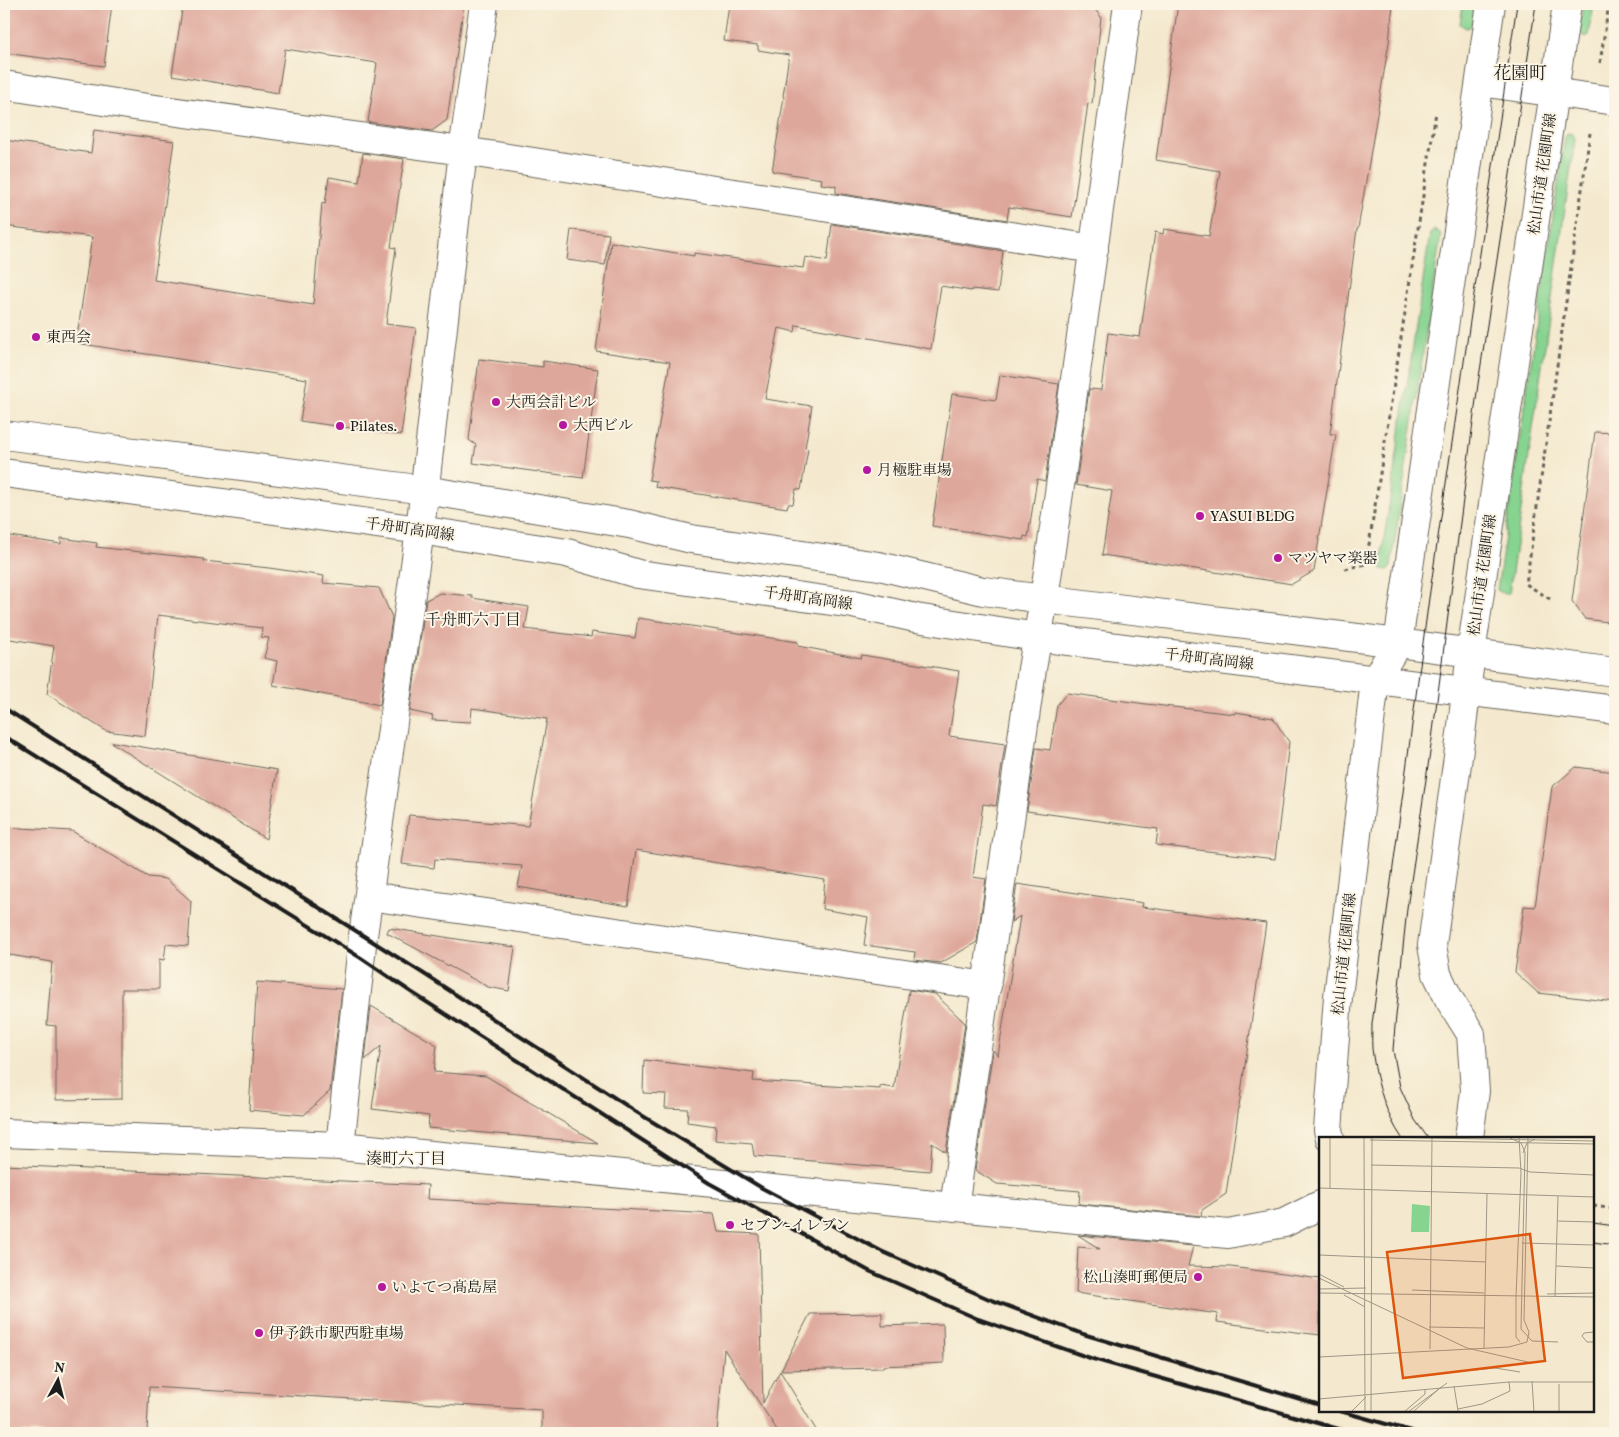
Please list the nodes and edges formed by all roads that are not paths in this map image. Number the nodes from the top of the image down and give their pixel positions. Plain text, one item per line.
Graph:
1 (484, 4) edge
2 (1128, 4) edge
3 (1492, 4) edge
4 (1567, 4) edge
5 (1480, 82) junction
6 (4, 85) edge
7 (1554, 92) junction
8 (1605, 99) edge
9 (463, 151) junction
10 (1094, 249) junction
11 (4, 435) edge
12 (4, 473) edge
13 (424, 490) junction
14 (420, 530) junction
15 (1044, 600) junction
16 (1037, 638) junction
17 (1398, 643) junction
18 (1470, 653) junction
19 (1615, 672) edge
20 (1375, 680) junction
21 (1466, 692) junction
22 (1615, 710) edge
23 (369, 896) junction
24 (987, 986) junction
25 (4, 1133) edge
26 (1330, 1137) edge
27 (1469, 1137) edge
28 (340, 1146) junction
29 (1319, 1206) edge
30 (954, 1207) junction

1 - 9 street
2 - 10 street
3 - 5 street, 松山市道 花園町線
4 - 7 street, 松山市道 花園町線
5 - 7 street
5 - 17 street, 松山市道 花園町線
6 - 9 street
7 - 8 street
7 - 18 street, 松山市道 花園町線
9 - 10 street
9 - 13 street
10 - 15 street
11 - 13 street
12 - 14 street, 千舟町高岡線
13 - 14 street
13 - 15 street
14 - 16 street, 千舟町高岡線
14 - 23 street
15 - 16 street
15 - 17 street
16 - 20 street, 千舟町高岡線
16 - 24 street
17 - 18 street
17 - 20 street, 松山市道 花園町線
18 - 19 street
18 - 21 street, 松山市道 花園町線
20 - 21 street, 千舟町高岡線
20 - 26 street, 松山市道 花園町線
21 - 22 street, 千舟町高岡線
21 - 27 street, 松山市道 花園町線
23 - 24 street
23 - 28 street
24 - 30 street
25 - 28 street
28 - 30 street
29 - 30 street

